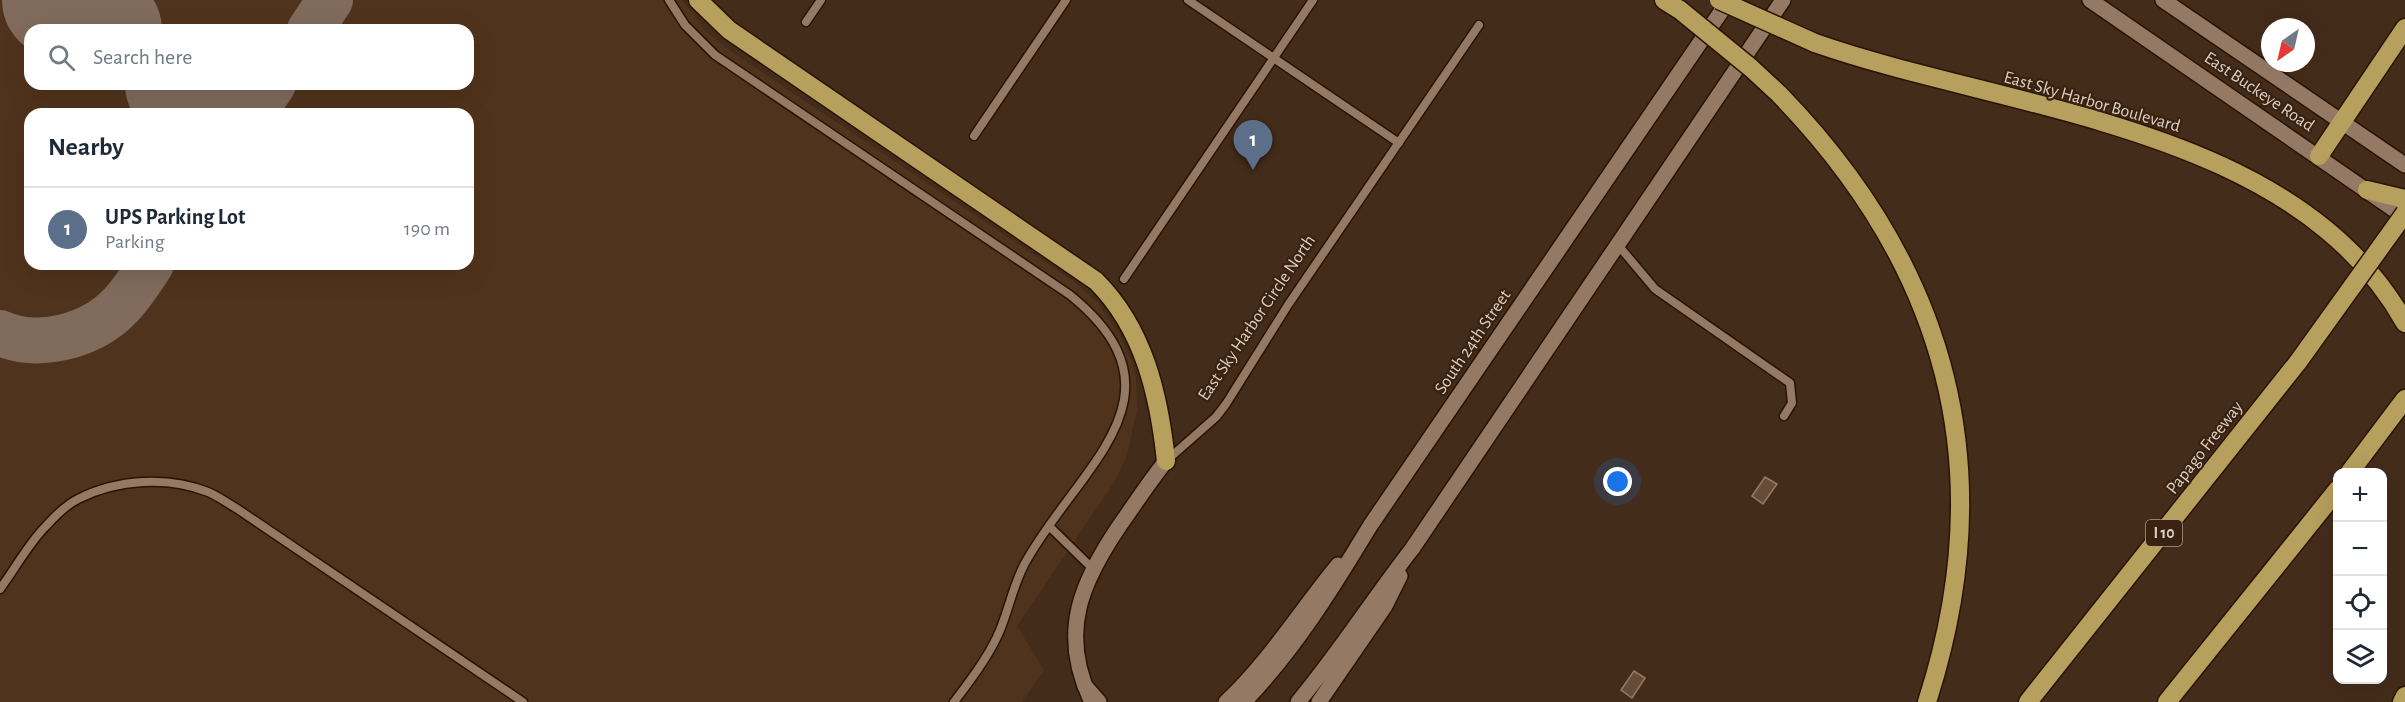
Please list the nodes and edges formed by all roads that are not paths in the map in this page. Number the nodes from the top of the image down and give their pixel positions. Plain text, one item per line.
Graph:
1 (669, 0) edge
2 (698, 0) edge
3 (821, 0) edge
4 (1066, 0) edge
5 (1188, 0) edge
6 (1313, 0) edge
7 (1719, 0) edge
8 (1729, 0) edge
9 (1783, 0) edge
10 (2090, 0) edge
11 (2163, 0) edge
12 (1670, 3) edge
13 (806, 22) dead end
14 (1479, 24) dead end
15 (2405, 28) edge
16 (1274, 58) junction
17 (2341, 122) junction
18 (975, 136) dead end
19 (1398, 143) junction
20 (2319, 156) junction
21 (2405, 165) edge
22 (2367, 190) junction
23 (2405, 199) edge
24 (2405, 215) edge
25 (1618, 245) junction
26 (1124, 279) dead end
27 (2405, 322) edge
28 (2405, 399) edge
29 (1784, 416) dead end
30 (1166, 461) junction
31 (2353, 468) edge
32 (2333, 494) edge
33 (1049, 526) junction
34 (1370, 526) junction
35 (1412, 549) junction
36 (1092, 568) junction
37 (0, 589) edge
38 (1085, 686) junction
39 (2405, 696) edge
40 (523, 702) edge
41 (954, 702) edge
42 (1092, 702) edge
43 (1099, 702) edge
44 (1226, 702) edge
45 (1244, 702) edge
46 (1298, 702) edge
47 (1319, 702) edge
48 (1927, 702) edge
49 (2028, 702) edge
50 (2167, 702) edge
51 (2402, 702) edge

1 - 33 lane
2 - 30 highway
3 - 13 lane
4 - 18 lane
5 - 16 lane
6 - 16 lane
7 - 27 highway, East Sky Harbor Boulevard, bridge
8 - 34 main road, South 24th Street
9 - 25 main road
10 - 20 main road, East Buckeye Road
11 - 17 main road, East Buckeye Road
12 - 48 highway, bridge
14 - 19 lane, East Sky Harbor Circle North
15 - 17 highway
16 - 19 lane
16 - 26 lane
17 - 20 highway
17 - 21 main road, East Buckeye Road
19 - 30 lane, East Sky Harbor Circle North
20 - 22 main road, East Buckeye Road
22 - 23 highway
22 - 24 main road, East Buckeye Road
24 - 49 highway, Papago Freeway / I 10, bridge
25 - 29 lane
25 - 35 main road
28 - 31 highway
30 - 36 main road, East Sky Harbor Circle North
32 - 50 highway
33 - 36 lane
33 - 41 lane
34 - 44 main road
34 - 45 main road, South 24th Street
35 - 46 main road
35 - 47 main road
36 - 38 main road, East Sky Harbor Circle North
37 - 40 lane
38 - 42 main road, East Sky Harbor Circle North
38 - 43 main road
39 - 51 highway

